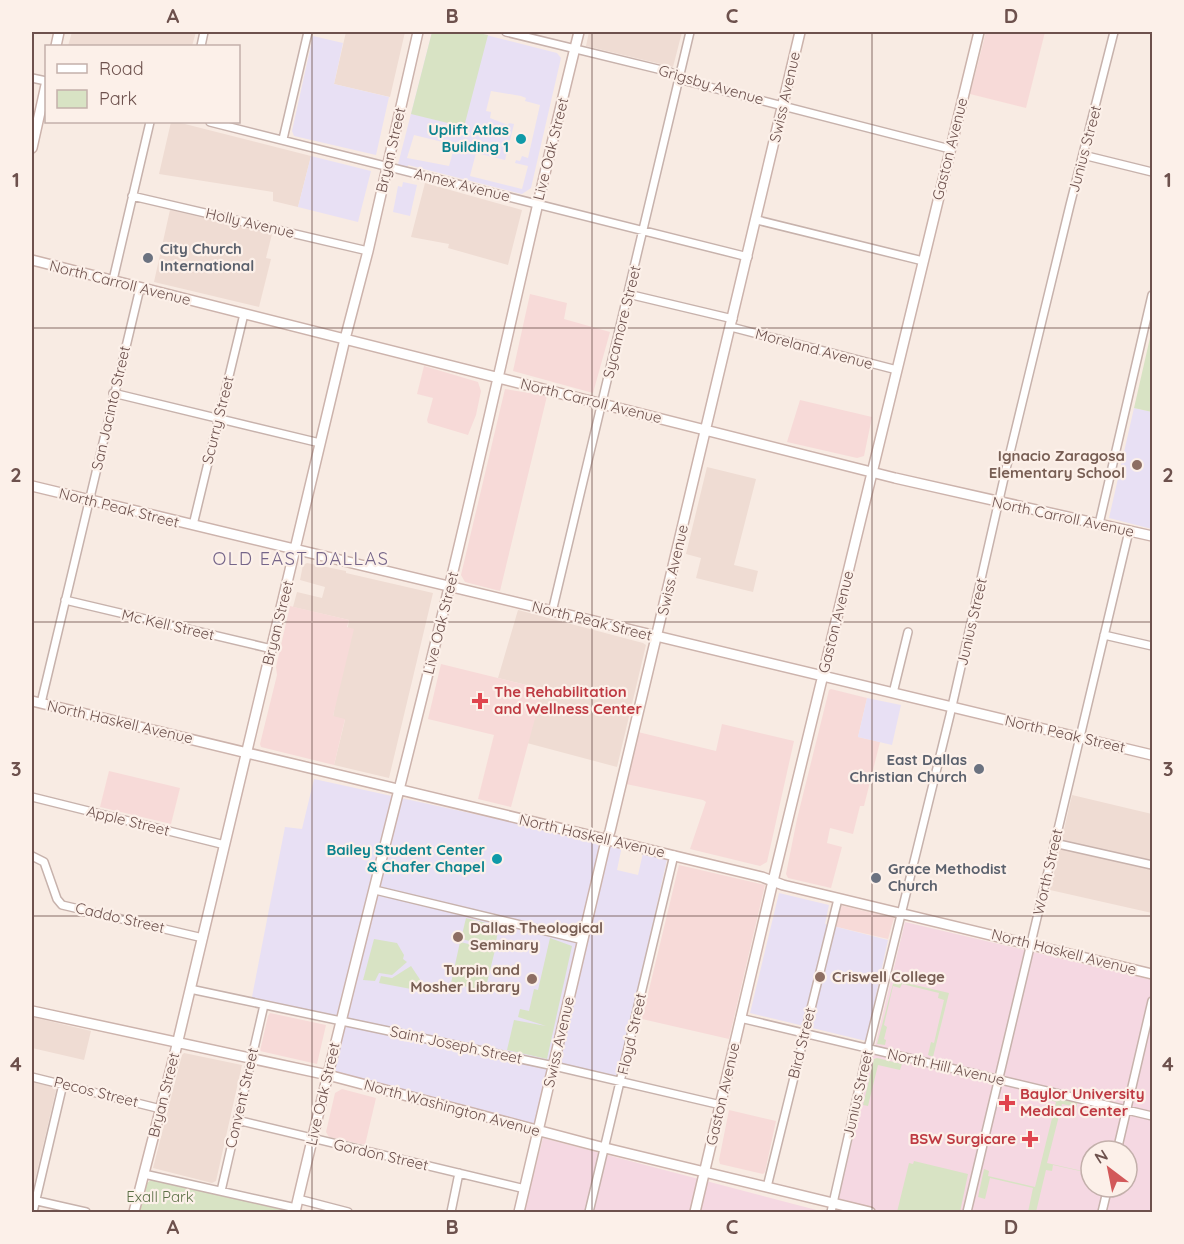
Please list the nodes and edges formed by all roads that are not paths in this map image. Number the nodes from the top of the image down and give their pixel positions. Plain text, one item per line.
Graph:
1 (309, 32) edge
2 (418, 32) edge
3 (506, 32) edge
4 (579, 32) edge
5 (690, 32) edge
6 (800, 32) edge
7 (979, 32) edge
8 (1114, 32) edge
9 (575, 49) junction
10 (680, 77) junction
11 (45, 88) edge
12 (783, 105) junction
13 (150, 123) edge
14 (214, 123) edge
15 (283, 139) junction
16 (32, 148) edge
17 (950, 149) junction
18 (1083, 155) junction
19 (388, 166) junction
20 (1152, 172) edge
21 (132, 196) junction
22 (538, 204) junction
23 (757, 220) junction
24 (644, 230) junction
25 (368, 251) junction
26 (748, 257) junction
27 (32, 260) edge
28 (923, 261) junction
29 (113, 280) junction
30 (140, 288) junction
31 (628, 294) junction
32 (1152, 295) edge
33 (244, 314) junction
34 (732, 323) junction
35 (345, 339) junction
36 (897, 370) junction
37 (498, 378) junction
38 (113, 393) junction
39 (602, 404) junction
40 (218, 419) junction
41 (707, 430) junction
42 (320, 443) junction
43 (872, 472) junction
44 (32, 486) edge
45 (88, 500) junction
46 (999, 501) junction
47 (1099, 524) junction
48 (193, 525) junction
49 (1129, 531) junction
50 (1152, 536) edge
51 (296, 550) junction
52 (450, 586) junction
53 (65, 600) junction
54 (552, 612) junction
55 (908, 632) dead end
56 (1104, 635) junction
57 (657, 637) junction
58 (1152, 646) edge
59 (272, 649) junction
60 (822, 676) junction
61 (893, 693) junction
62 (36, 702) edge
63 (952, 707) junction
64 (1080, 738) junction
65 (247, 752) junction
66 (1152, 755) edge
67 (400, 790) junction
68 (32, 797) edge
69 (607, 839) junction
70 (1054, 843) junction
71 (225, 845) junction
72 (674, 855) junction
73 (32, 856) edge
74 (1152, 865) edge
75 (772, 882) junction
76 (375, 890) junction
77 (838, 899) junction
78 (902, 914) junction
79 (202, 938) junction
80 (583, 940) junction
81 (1030, 944) junction
82 (1152, 974) edge
83 (190, 989) junction
84 (1152, 1001) edge
85 (264, 1005) junction
86 (32, 1011) edge
87 (740, 1018) junction
88 (340, 1021) junction
89 (805, 1034) junction
90 (177, 1043) junction
91 (868, 1049) junction
92 (251, 1058) junction
93 (554, 1066) junction
94 (328, 1075) junction
95 (32, 1077) edge
96 (998, 1079) junction
97 (620, 1082) junction
98 (63, 1084) junction
99 (721, 1105) junction
100 (160, 1108) junction
101 (1127, 1109) junction
102 (1152, 1116) edge
103 (237, 1120) junction
104 (539, 1130) junction
105 (313, 1138) junction
106 (1120, 1139) edge
107 (605, 1148) junction
108 (705, 1171) junction
109 (459, 1173) junction
110 (144, 1174) junction
111 (767, 1186) junction
112 (525, 1189) junction
113 (221, 1191) junction
114 (34, 1200) edge
115 (297, 1207) edge
116 (832, 1208) edge
117 (33, 1212) edge
118 (86, 1212) edge
119 (134, 1212) edge
120 (348, 1212) edge
121 (451, 1212) edge
122 (519, 1212) edge
123 (589, 1212) edge
124 (695, 1212) edge
125 (870, 1212) edge
126 (967, 1212) edge

1 - 15 street
2 - 19 street, Bryan Street
3 - 9 street, Grigsby Avenue
4 - 9 street, Live Oak Street
5 - 10 street, Sycamore Street
6 - 12 street, Swiss Avenue
7 - 17 street, Gaston Avenue
8 - 18 street, Junius Street
9 - 10 street, Grigsby Avenue
9 - 22 street, Live Oak Street
10 - 12 street, Grigsby Avenue
10 - 24 street, Sycamore Street
11 - 16 street
12 - 17 street, Grigsby Avenue
12 - 23 street, Swiss Avenue
13 - 21 street
14 - 15 street, Annex Avenue
15 - 19 street, Annex Avenue
17 - 28 street, Gaston Avenue
18 - 20 street
18 - 46 street, Junius Street
19 - 22 street, Annex Avenue
19 - 25 street, Bryan Street
21 - 25 street, Holly Avenue
21 - 29 street
22 - 24 street, Annex Avenue
22 - 37 street, Live Oak Street
23 - 26 street, Swiss Avenue
23 - 28 street
24 - 26 street, Annex Avenue
24 - 31 street, Sycamore Street
25 - 35 street, Bryan Street
26 - 34 street, Swiss Avenue
27 - 29 street, North Carroll Avenue
28 - 36 street, Gaston Avenue
29 - 30 street, North Carroll Avenue
30 - 33 street, North Carroll Avenue
30 - 38 street, San Jacinto Street
31 - 34 street, Moreland Avenue
31 - 39 street, Sycamore Street
32 - 47 street
33 - 35 street, North Carroll Avenue
33 - 40 street, Scurry Street
34 - 36 street, Moreland Avenue
34 - 41 street, Swiss Avenue
35 - 37 street, North Carroll Avenue
35 - 42 street, Bryan Street
36 - 43 street, Gaston Avenue
37 - 39 street, North Carroll Avenue
37 - 52 street, Live Oak Street
38 - 40 street
38 - 45 street, San Jacinto Street
39 - 41 street, North Carroll Avenue
39 - 54 street, Sycamore Street
40 - 42 street
40 - 48 street, Scurry Street
41 - 43 street, North Carroll Avenue
41 - 57 street, Swiss Avenue
42 - 51 street, Bryan Street
43 - 46 street, North Carroll Avenue
43 - 60 street, Gaston Avenue
44 - 45 street, North Peak Street
45 - 48 street, North Peak Street
45 - 53 street, San Jacinto Street
46 - 47 street, North Carroll Avenue
46 - 63 street, Junius Street
47 - 49 street, North Carroll Avenue
48 - 51 street, North Peak Street
49 - 50 street, North Carroll Avenue
49 - 56 street, Worth Street
51 - 52 street, North Peak Street
51 - 59 street, Bryan Street
52 - 54 street, North Peak Street
52 - 67 street, Live Oak Street
53 - 59 street, Mc Kell Street
53 - 62 street, San Jacinto Street
54 - 57 street, North Peak Street
55 - 61 street
56 - 58 street
56 - 64 street, Worth Street
57 - 60 street, North Peak Street
57 - 69 street, Swiss Avenue
59 - 65 street, Bryan Street
60 - 61 street, North Peak Street
60 - 75 street, Gaston Avenue
61 - 63 street, North Peak Street
62 - 65 street, North Haskell Avenue
63 - 64 street, North Peak Street
63 - 78 street, Junius Street
64 - 66 street, North Peak Street
64 - 70 street, Worth Street
65 - 67 street, North Haskell Avenue
65 - 71 street, Bryan Street
67 - 69 street, North Haskell Avenue
67 - 76 street, Live Oak Street
68 - 71 street, Apple Street
69 - 72 street, North Haskell Avenue
69 - 80 street, Swiss Avenue
70 - 74 street
70 - 81 street, Worth Street
71 - 79 street, Bryan Street
72 - 75 street, North Haskell Avenue
72 - 97 street, Floyd Street
73 - 79 street, Caddo Street
75 - 77 street, North Haskell Avenue
75 - 87 street, Gaston Avenue
76 - 80 street
76 - 88 street, Live Oak Street
77 - 78 street, North Haskell Avenue
77 - 89 street, Bird Street
78 - 81 street, North Haskell Avenue
78 - 91 street, Junius Street
79 - 83 street, Bryan Street
80 - 93 street, Swiss Avenue
81 - 82 street, North Haskell Avenue
81 - 96 street, Worth Street
83 - 85 street, Saint Joseph Street
83 - 90 street, Bryan Street
84 - 101 street
85 - 88 street, Saint Joseph Street
85 - 92 street, Convent Street
86 - 90 street, North Washington Avenue
87 - 89 street, North Hill Avenue
87 - 99 street, Gaston Avenue
88 - 93 street, Saint Joseph Street
88 - 94 street, Live Oak Street
89 - 91 street, North Hill Avenue
89 - 111 street, Bird Street
90 - 92 street, North Washington Avenue
90 - 100 street, Bryan Street
91 - 96 street, North Hill Avenue
91 - 116 street, Junius Street
92 - 94 street, North Washington Avenue
92 - 103 street, Convent Street
93 - 97 street, Saint Joseph Street
93 - 104 street, Swiss Avenue
94 - 104 street, North Washington Avenue
94 - 105 street, Live Oak Street
95 - 98 street, Pecos Street
96 - 101 street, North Hill Avenue
96 - 126 street, Worth Street
97 - 99 street, Saint Joseph Street
97 - 107 street, Floyd Street
98 - 100 street, Pecos Street
98 - 114 street
99 - 108 street, Gaston Avenue
100 - 110 street, Bryan Street
101 - 102 street, North Hill Avenue
101 - 106 street
103 - 105 street, Gordon Street
103 - 113 street, Convent Street
104 - 107 street, North Washington Avenue
104 - 112 street, Swiss Avenue
105 - 109 street, Gordon Street
105 - 115 street, Live Oak Street
107 - 108 street, North Washington Avenue
107 - 123 street, Floyd Street
108 - 111 street, North Washington Avenue
108 - 124 street, Gaston Avenue
109 - 112 street, Gordon Street
109 - 121 street
110 - 113 street
110 - 119 street, Bryan Street
111 - 116 street, North Washington Avenue
112 - 122 street, Swiss Avenue
113 - 115 street
114 - 117 street
114 - 118 street
115 - 120 street
116 - 125 street, North Washington Avenue

